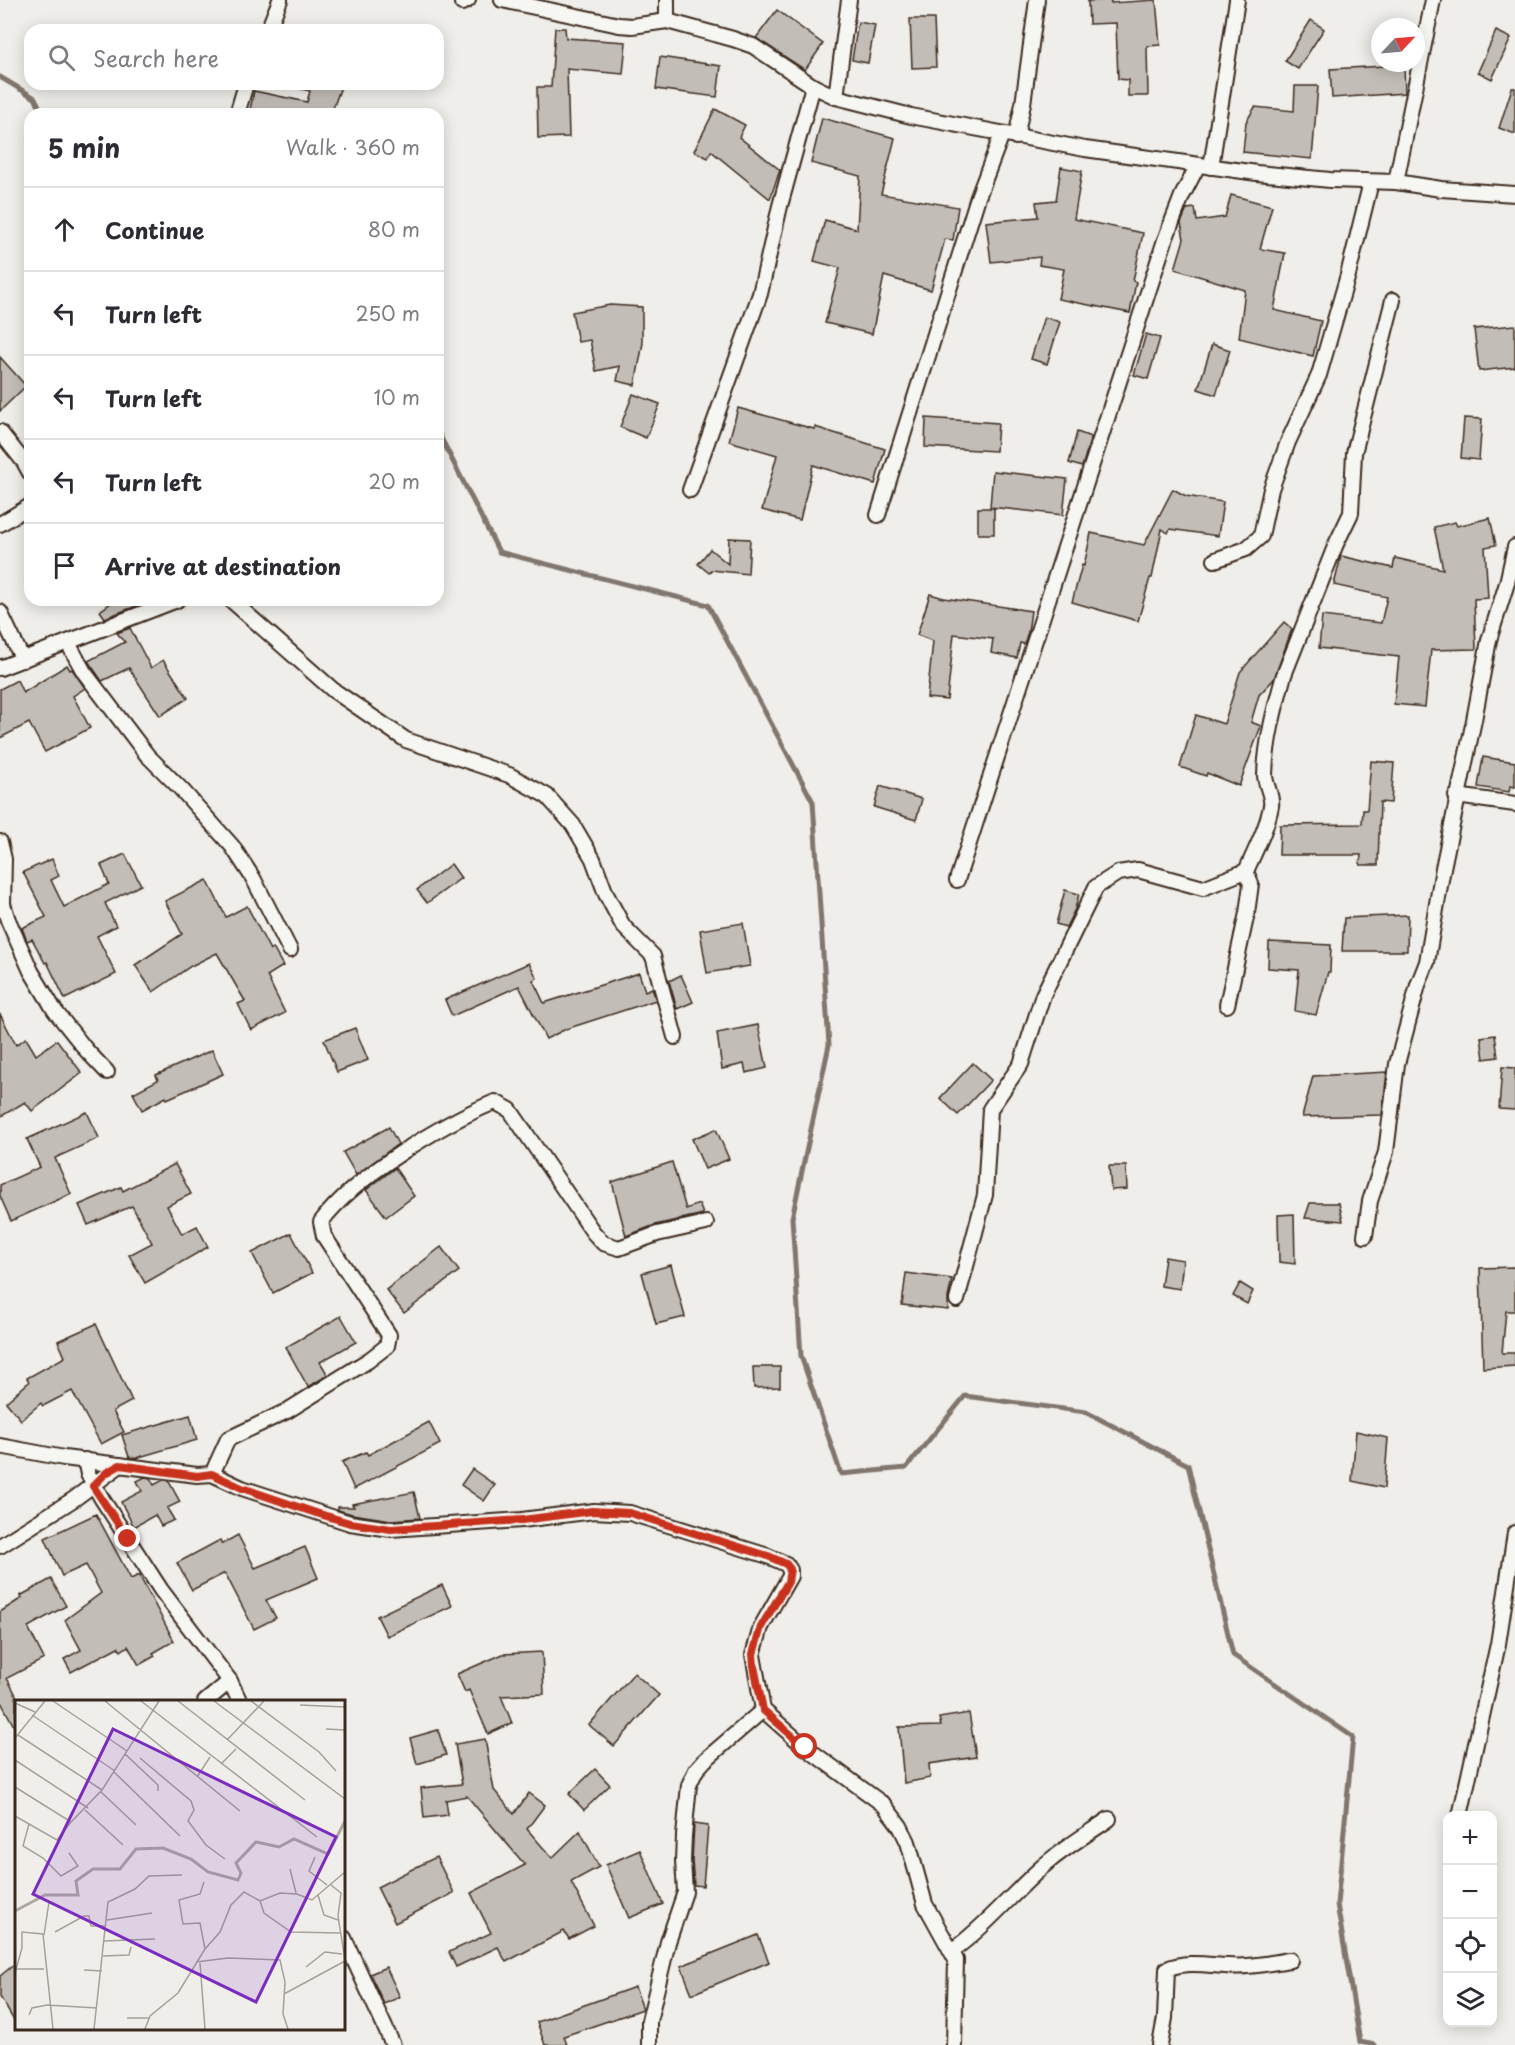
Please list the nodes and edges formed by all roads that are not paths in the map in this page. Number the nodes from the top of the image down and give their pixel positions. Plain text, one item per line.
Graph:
1 (280, 0) edge
2 (502, 0) edge
3 (667, 0) edge
4 (849, 0) edge
5 (1037, 0) edge
6 (1237, 0) edge
7 (1433, 0) edge
8 (667, 21) junction
9 (270, 24) edge
10 (813, 86) junction
11 (244, 90) edge
12 (836, 97) junction
13 (239, 108) edge
14 (1002, 134) junction
15 (1016, 137) junction
16 (1205, 166) junction
17 (1371, 182) junction
18 (1395, 182) junction
19 (1515, 194) edge
20 (1393, 300) dead end
21 (0, 432) edge
22 (24, 462) edge
23 (690, 489) dead end
24 (24, 510) edge
25 (879, 515) dead end
26 (0, 524) edge
27 (1515, 547) edge
28 (1215, 560) dead end
29 (162, 606) edge
30 (238, 606) edge
31 (0, 612) edge
32 (68, 643) junction
33 (23, 660) junction
34 (0, 668) edge
35 (1456, 796) junction
36 (1515, 804) edge
37 (0, 842) edge
38 (1246, 871) junction
39 (957, 880) dead end
40 (290, 950) dead end
41 (1227, 1005) dead end
42 (675, 1037) dead end
43 (107, 1072) dead end
44 (706, 1223) dead end
45 (1365, 1236) dead end
46 (957, 1300) dead end
47 (0, 1446) edge
48 (85, 1460) junction
49 (120, 1465) junction
50 (212, 1474) junction
51 (93, 1486) junction
52 (1515, 1533) edge
53 (0, 1546) edge
54 (230, 1682) junction
55 (206, 1700) edge
56 (239, 1700) edge
57 (763, 1710) junction
58 (1461, 1811) edge
59 (1109, 1819) dead end
60 (345, 1940) edge
61 (953, 1950) junction
62 (1290, 1960) dead end
63 (393, 2045) edge
64 (649, 2045) edge
65 (954, 2045) edge
66 (1160, 2045) edge

1 - 9 street
2 - 8 street
3 - 8 street
4 - 12 street
5 - 15 street
6 - 16 street
7 - 18 street
8 - 10 street
10 - 12 street
10 - 23 street
11 - 13 street
12 - 14 street
14 - 15 street
14 - 25 street
15 - 16 street
16 - 17 street
16 - 39 street
17 - 18 street
17 - 28 street
18 - 19 street
20 - 38 street
21 - 22 street
24 - 26 street
27 - 35 street
29 - 32 street
30 - 42 street
31 - 33 street
32 - 33 street
32 - 40 street
33 - 34 street
35 - 36 street
35 - 45 street
37 - 43 street
38 - 41 street
38 - 46 street
44 - 50 street
47 - 48 street
48 - 49 street
48 - 51 street
49 - 50 street
49 - 51 street
50 - 57 street
51 - 53 street
51 - 54 street
52 - 58 street
54 - 55 street
54 - 56 street
57 - 61 street
57 - 64 street
59 - 61 street
60 - 63 street
61 - 65 street
62 - 66 street

